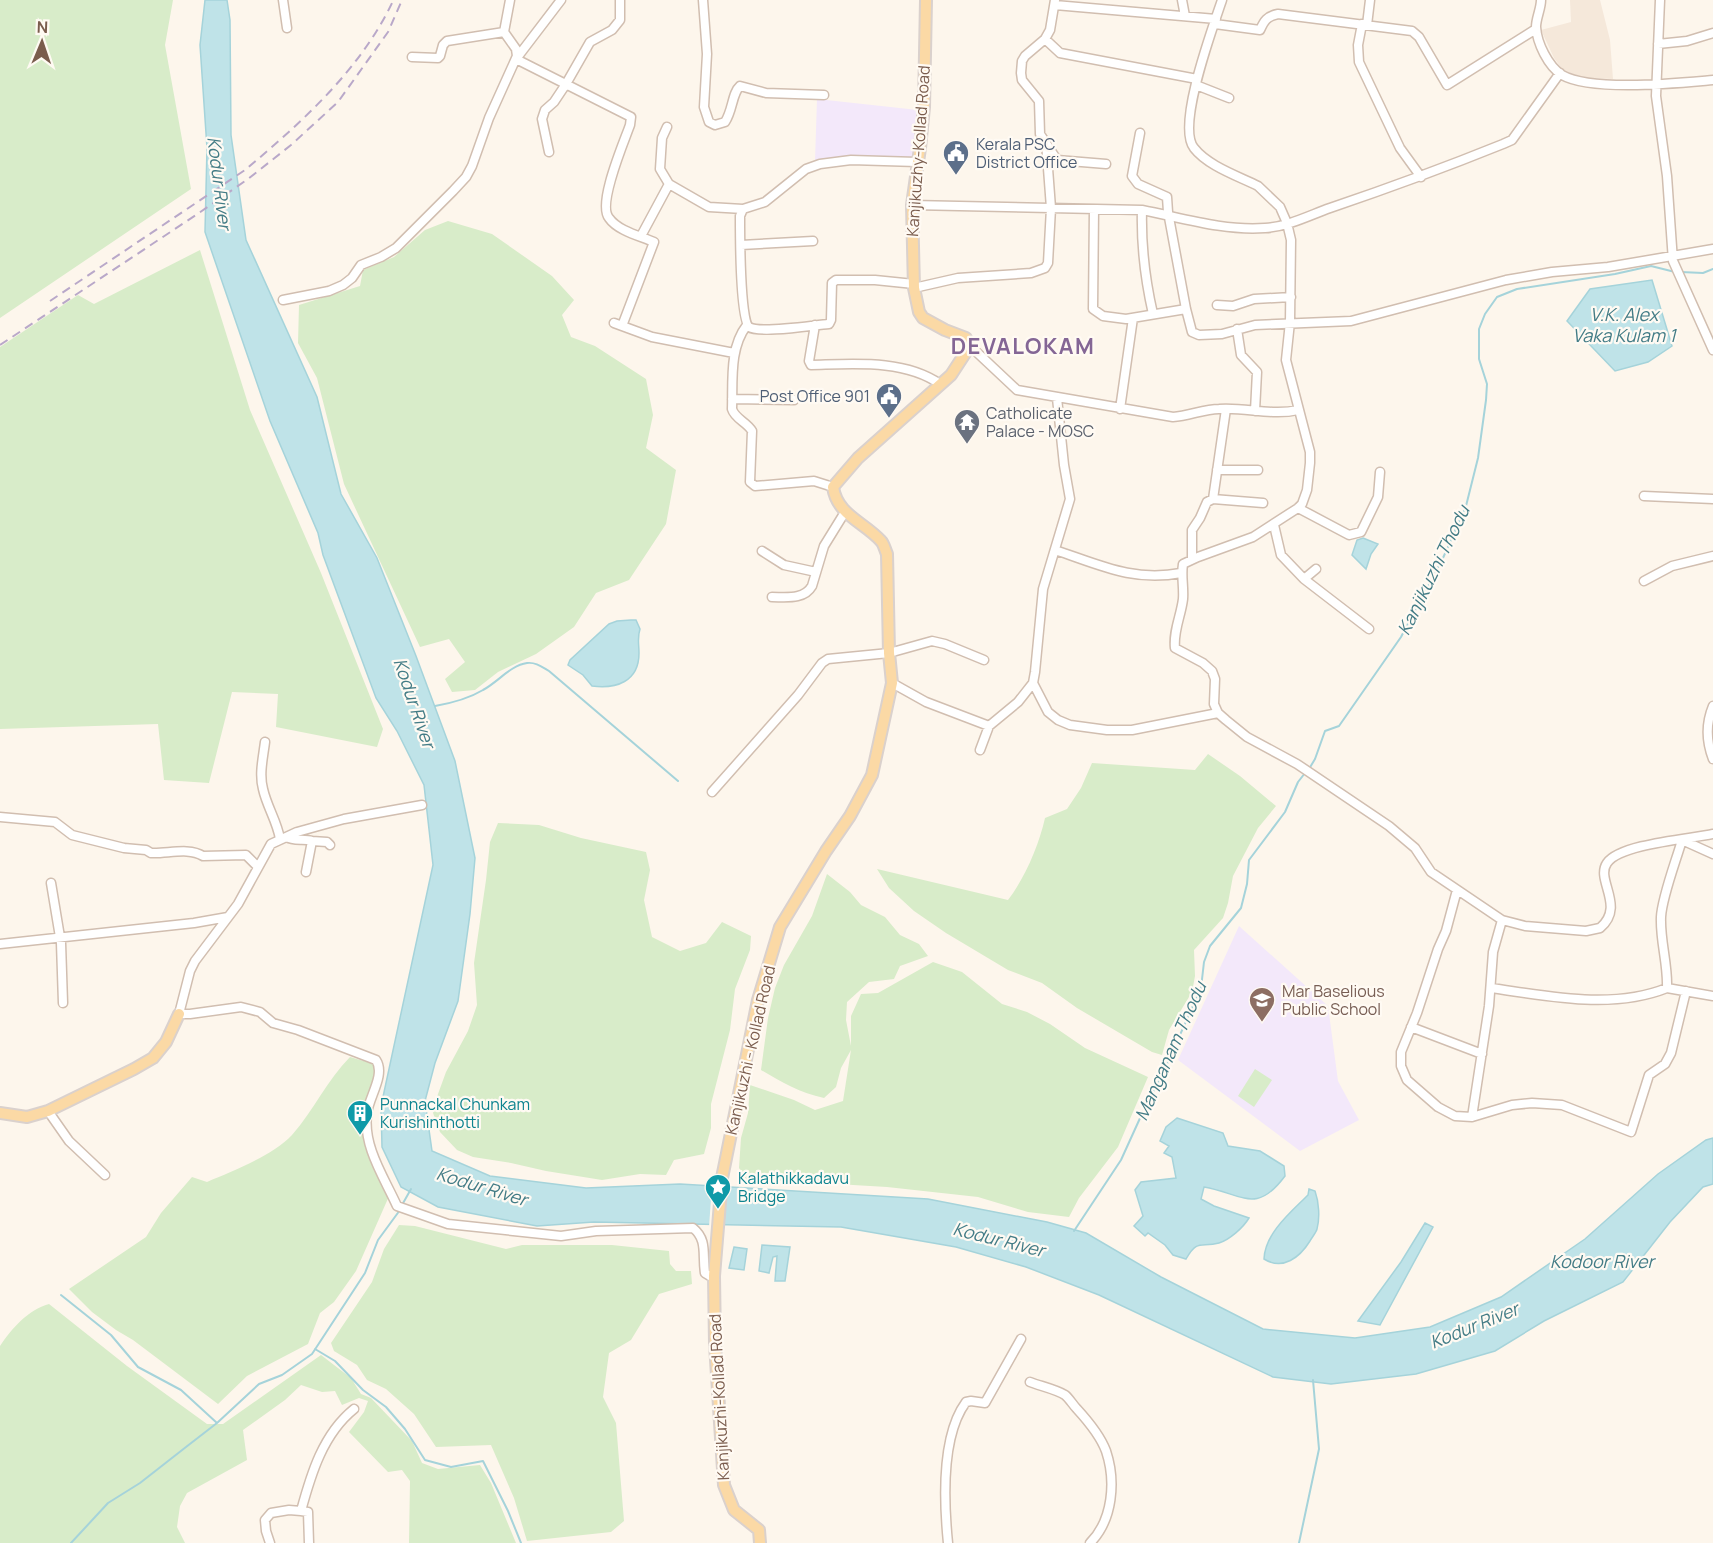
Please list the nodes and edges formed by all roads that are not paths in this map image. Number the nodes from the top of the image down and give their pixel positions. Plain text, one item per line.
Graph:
1 (283, 0) edge
2 (510, 0) edge
3 (561, 0) edge
4 (620, 0) edge
5 (704, 0) edge
6 (926, 0) edge
7 (1182, 0) edge
8 (1222, 0) edge
9 (1370, 0) edge
10 (1541, 0) edge
11 (1660, 0) edge
12 (1055, 2) edge
13 (1185, 16) junction
14 (1215, 22) junction
15 (1364, 25) junction
16 (287, 28) dead end
17 (1536, 29) junction
18 (504, 32) junction
19 (1713, 33) edge
20 (1045, 39) junction
21 (1658, 44) junction
22 (412, 57) dead end
23 (516, 59) junction
24 (1560, 73) junction
25 (1713, 80) edge
26 (1196, 82) junction
27 (1656, 83) junction
28 (566, 84) junction
29 (824, 95) dead end
30 (1229, 98) dead end
31 (667, 127) dead end
32 (1140, 133) dead end
33 (1046, 142) junction
34 (549, 152) dead end
35 (917, 162) junction
36 (1106, 165) dead end
37 (1421, 177) junction
38 (669, 184) junction
39 (912, 206) junction
40 (1051, 208) junction
41 (743, 209) junction
42 (1094, 209) junction
43 (1142, 210) junction
44 (1169, 215) junction
45 (1287, 223) junction
46 (641, 236) junction
47 (813, 241) dead end
48 (741, 245) junction
49 (1713, 249) edge
50 (1673, 258) junction
51 (914, 286) junction
52 (1291, 297) junction
53 (284, 300) dead end
54 (1218, 305) dead end
55 (1186, 309) junction
56 (1153, 314) junction
57 (1132, 318) junction
58 (1290, 322) junction
59 (747, 325) junction
60 (815, 325) junction
61 (1238, 329) junction
62 (968, 344) junction
63 (1713, 350) edge
64 (734, 353) junction
65 (940, 384) junction
66 (1057, 398) junction
67 (732, 399) junction
68 (794, 400) dead end
69 (1120, 409) junction
70 (1226, 409) junction
71 (1298, 410) junction
72 (1255, 411) junction
73 (1217, 470) junction
74 (1258, 470) dead end
75 (1380, 472) dead end
76 (832, 487) junction
77 (1644, 496) dead end
78 (1214, 499) junction
79 (1713, 499) edge
80 (1263, 503) dead end
81 (1298, 508) junction
82 (845, 512) junction
83 (1274, 525) junction
84 (1055, 550) junction
85 (762, 551) dead end
86 (1713, 556) edge
87 (1192, 560) junction
88 (1316, 569) dead end
89 (816, 572) junction
90 (1181, 573) junction
91 (1304, 579) junction
92 (1644, 580) dead end
93 (772, 597) dead end
94 (1369, 629) dead end
95 (889, 653) junction
96 (984, 660) dead end
97 (892, 683) junction
98 (1033, 683) junction
99 (1713, 706) edge
100 (1218, 713) junction
101 (1711, 723) edge
102 (989, 726) junction
103 (265, 742) dead end
104 (980, 750) dead end
105 (1713, 759) edge
106 (712, 792) dead end
107 (422, 806) dead end
108 (0, 817) edge
109 (1713, 834) edge
110 (283, 838) junction
111 (1682, 840) junction
112 (312, 841) junction
113 (330, 845) dead end
114 (1713, 854) edge
115 (258, 867) junction
116 (306, 872) dead end
117 (51, 883) dead end
118 (1457, 890) junction
119 (228, 917) junction
120 (1502, 921) junction
121 (60, 938) junction
122 (0, 944) edge
123 (1491, 988) junction
124 (1667, 988) junction
125 (1686, 991) junction
126 (1713, 996) edge
127 (63, 1003) dead end
128 (179, 1014) junction
129 (1411, 1027) junction
130 (1482, 1054) junction
131 (48, 1111) junction
132 (0, 1113) edge
133 (1472, 1117) junction
134 (105, 1176) dead end
135 (718, 1237) joint
136 (714, 1275) junction
137 (1021, 1339) dead end
138 (1030, 1382) dead end
139 (354, 1409) dead end
140 (301, 1511) junction
141 (270, 1543) edge
142 (309, 1543) edge
143 (760, 1543) edge
144 (948, 1543) edge
145 (1090, 1543) edge

1 - 16 street
2 - 18 street
3 - 23 street
4 - 28 street
5 - 29 street
6 - 35 main road, Kanjikuzhy-Kollad Road
7 - 13 street
8 - 14 street
9 - 15 street
10 - 17 street
11 - 21 street
12 - 13 street
12 - 20 street
13 - 14 street
14 - 15 street
14 - 26 street
15 - 17 street
15 - 37 street
17 - 24 street
18 - 22 street
18 - 23 street
19 - 21 street
20 - 26 street
20 - 33 street
21 - 27 street
23 - 28 street
23 - 53 street
24 - 27 street
24 - 37 street
25 - 27 street
26 - 30 street
26 - 45 street
27 - 50 street
28 - 34 street
28 - 46 street
31 - 38 street
32 - 44 street
33 - 36 street
33 - 40 street
35 - 39 main road, Kanjikuzhy-Kollad Road
35 - 41 street
37 - 45 street
38 - 41 street
38 - 46 street
39 - 40 street
39 - 51 main road, Kanjikuzhy-Kollad Road
40 - 42 street
40 - 51 street
41 - 48 street
42 - 43 street
42 - 57 street
43 - 44 street
43 - 56 street
44 - 45 street
44 - 55 street
45 - 52 street
46 - 64 street
47 - 48 street
48 - 59 street
49 - 50 street
50 - 58 street
50 - 63 street
51 - 60 street
51 - 62 main road, Kanjikuzhy-Kollad Road
52 - 54 street
52 - 58 street
55 - 56 street
55 - 61 street
56 - 57 street
57 - 69 street
58 - 61 street
58 - 71 street
59 - 60 street
59 - 64 street
60 - 65 street
61 - 72 street
62 - 65 main road
62 - 66 street
64 - 67 street
65 - 76 main road
66 - 69 street
66 - 84 street
67 - 68 street
67 - 76 street
69 - 70 street
70 - 72 street
70 - 73 street
71 - 72 street
71 - 81 street
73 - 74 street
73 - 78 street
75 - 81 street
76 - 82 main road, Kanjikuzhi - Kollad Road
77 - 79 street
78 - 80 street
78 - 87 street
81 - 83 street
82 - 89 street
82 - 95 main road, Kanjikuzhi - Kollad Road
83 - 87 street
83 - 91 street
84 - 90 street
84 - 98 street
85 - 89 street
86 - 92 street
87 - 90 street
88 - 91 street
89 - 93 street
90 - 100 street
91 - 94 street
95 - 96 street
95 - 97 main road, Kanjikuzhi - Kollad Road
95 - 106 street
97 - 102 street
97 - 135 main road, Kanjikuzhi - Kollad Road
98 - 100 street
98 - 102 street
99 - 101 street
100 - 118 street
101 - 105 street
102 - 104 street
103 - 110 street
107 - 110 street
108 - 115 street
109 - 111 street
110 - 112 street
110 - 115 street
111 - 114 street
111 - 120 street
111 - 124 street
112 - 113 street
112 - 116 street
115 - 119 street
117 - 121 street
118 - 120 street
118 - 129 street
119 - 121 street
119 - 128 street
120 - 123 street
121 - 122 street
121 - 127 street
123 - 124 street
123 - 130 street
124 - 125 street
125 - 126 street
125 - 133 street
128 - 131 main road
128 - 136 street
129 - 130 street
129 - 133 street
130 - 133 street
131 - 132 main road
131 - 134 street
135 - 136 main road, Kanjikuzhi-Kollad Road
136 - 143 main road, Kanjikuzhi-Kollad Road
137 - 144 street
138 - 145 street
139 - 140 street
140 - 141 street
140 - 142 street

